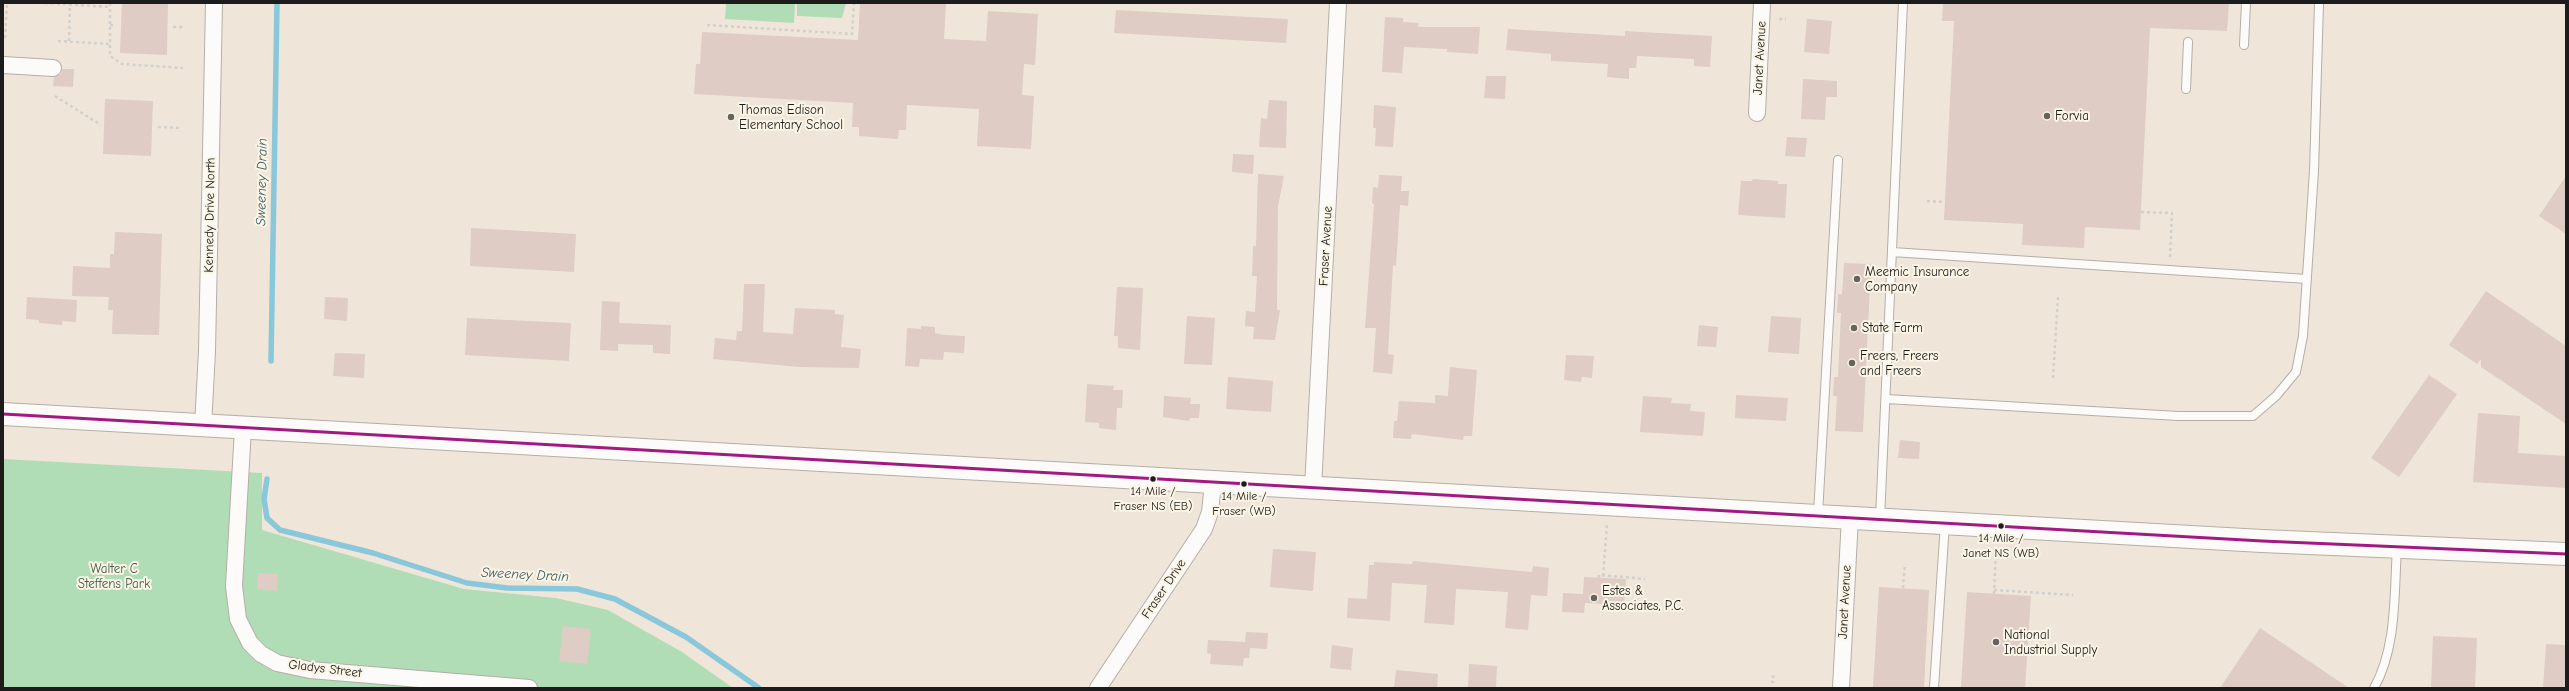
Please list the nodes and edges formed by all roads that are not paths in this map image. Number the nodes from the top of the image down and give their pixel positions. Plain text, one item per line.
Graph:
1 (214, 3) edge
2 (1338, 3) edge
3 (1762, 3) edge
4 (1903, 3) edge
5 (2246, 3) edge
6 (2320, 3) edge
7 (2188, 42) dead end
8 (2244, 44) dead end
9 (3, 65) edge
10 (53, 68) dead end
11 (2186, 89) dead end
12 (1757, 113) dead end
13 (1838, 160) dead end
14 (1892, 252) junction
15 (2307, 278) junction
16 (1886, 399) junction
17 (3, 414) edge
18 (203, 426) junction
19 (243, 428) junction
20 (1212, 483) junction
21 (1313, 488) junction
22 (1818, 514) junction
23 (1850, 517) junction
24 (1880, 519) junction
25 (1945, 523) junction
26 (2397, 547) junction
27 (2566, 554) edge
28 (529, 688) edge
29 (1098, 688) edge
30 (1841, 688) edge
31 (1934, 688) edge
32 (2374, 688) edge

1 - 18 street, Kennedy Drive North
2 - 21 street, Fraser Avenue
3 - 12 street, Janet Avenue
4 - 14 lane
5 - 8 lane
6 - 15 lane
7 - 11 lane
9 - 10 street
13 - 22 lane
14 - 15 lane
14 - 16 lane
15 - 16 lane
16 - 24 lane
17 - 18 main road
18 - 19 main road
19 - 20 main road
19 - 28 street, Gladys Street
20 - 21 main road
20 - 29 street, Fraser Drive
21 - 22 main road
22 - 23 main road
23 - 24 main road
23 - 30 street, Janet Avenue
24 - 25 main road
25 - 26 main road
25 - 31 lane
26 - 27 main road
26 - 32 lane

